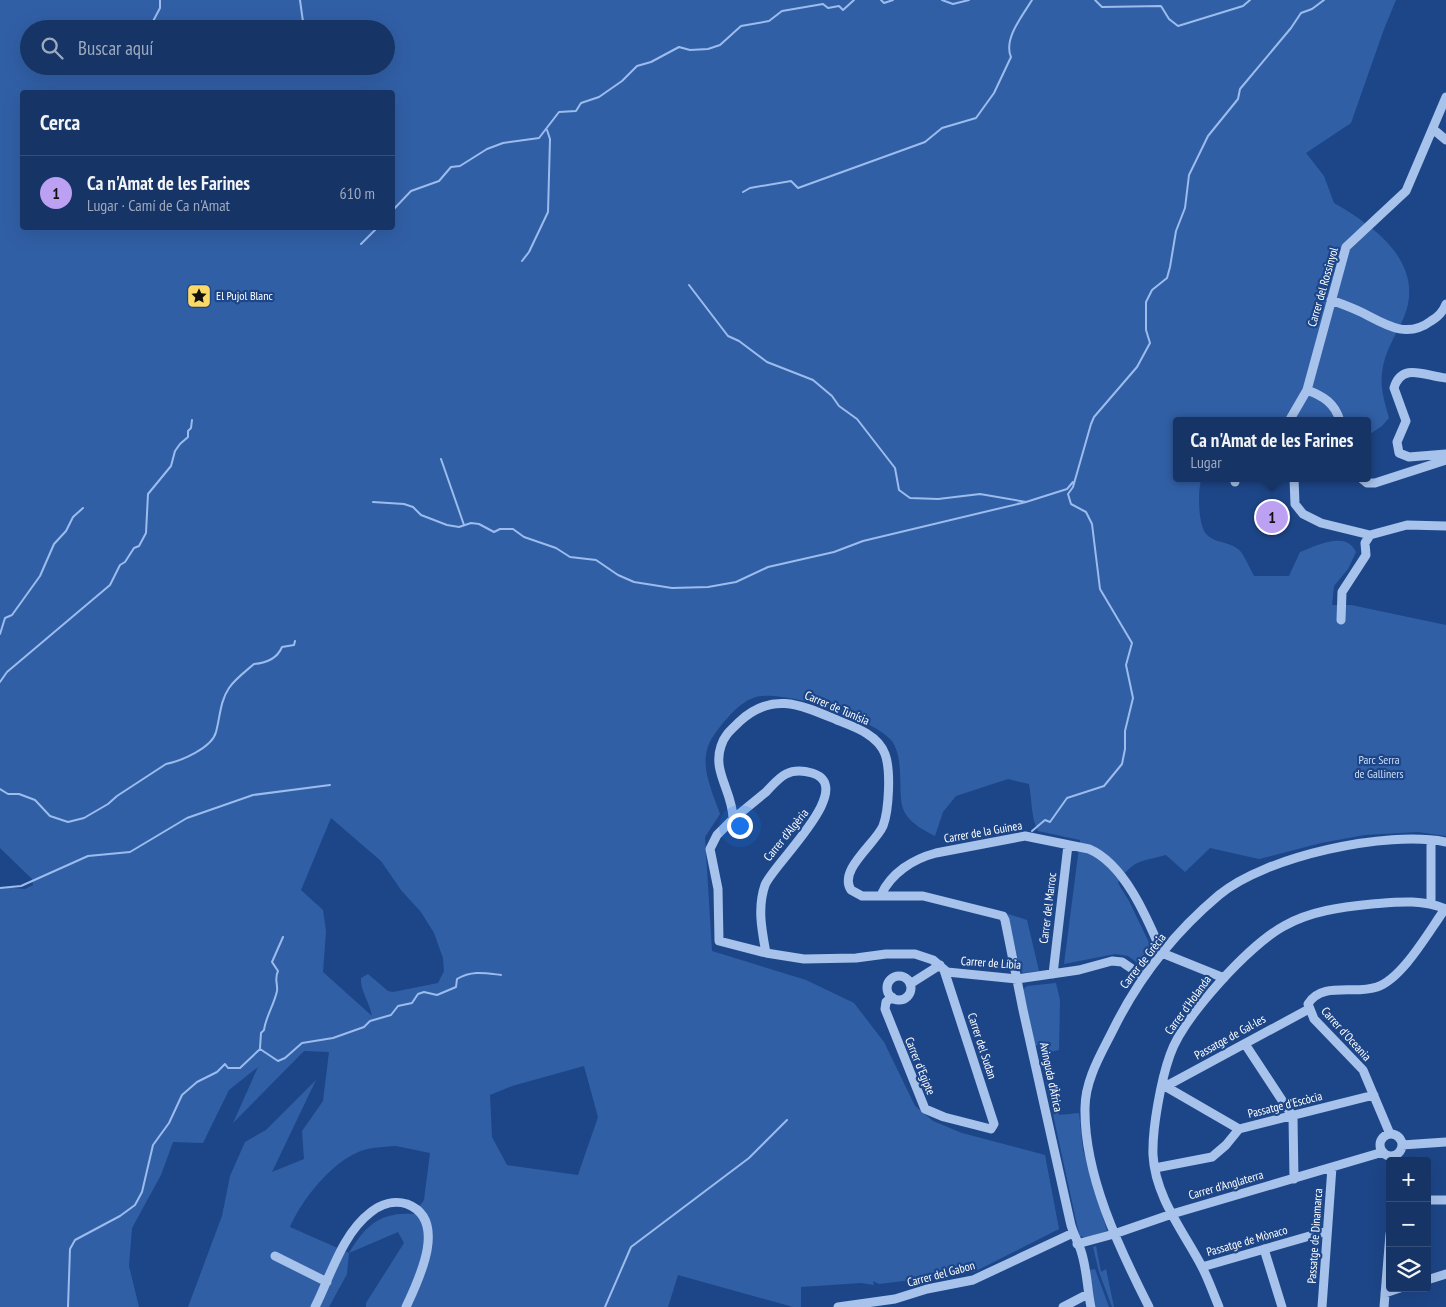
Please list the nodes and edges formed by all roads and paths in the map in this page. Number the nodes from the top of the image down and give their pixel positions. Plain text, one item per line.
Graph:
1 (1446, 97) edge
2 (1432, 129) junction
3 (1446, 140) edge
4 (1331, 300) junction
5 (1446, 304) edge
6 (1446, 378) edge
7 (1307, 390) junction
8 (1291, 417) edge
9 (1338, 417) edge
10 (1446, 454) edge
11 (1444, 462) edge
12 (1294, 482) edge
13 (1366, 482) edge
14 (1446, 526) edge
15 (1370, 536) junction
16 (1341, 620) dead end
17 (733, 819) junction
18 (1431, 840) junction
19 (1446, 842) edge
20 (1068, 845) junction
21 (881, 895) junction
22 (1431, 903) junction
23 (1446, 909) edge
24 (1003, 916) joint
25 (766, 953) junction
26 (1162, 953) junction
27 (942, 968) junction
28 (1053, 974) junction
29 (1144, 977) junction
30 (1224, 978) junction
31 (1017, 979) junction
32 (910, 984) junction
33 (892, 997) junction
34 (1309, 1009) junction
35 (1245, 1044) junction
36 (1163, 1085) junction
37 (1374, 1095) junction
38 (1293, 1117) junction
39 (991, 1129) joint
40 (1238, 1129) junction
41 (1390, 1134) junction
42 (1446, 1142) edge
43 (1402, 1144) junction
44 (1383, 1152) junction
45 (1393, 1157) edge
46 (1396, 1157) edge
47 (1332, 1167) junction
48 (1155, 1168) junction
49 (1294, 1179) junction
50 (1431, 1200) edge
51 (1446, 1200) edge
52 (1172, 1214) junction
53 (1328, 1231) junction
54 (1073, 1233) junction
55 (1114, 1234) junction
56 (1077, 1244) junction
57 (1389, 1247) edge
58 (1264, 1249) junction
59 (275, 1256) dead end
60 (1202, 1267) junction
61 (1446, 1274) edge
62 (1431, 1279) edge
63 (327, 1282) junction
64 (1388, 1292) edge
65 (1385, 1293) junction
66 (1088, 1294) junction
67 (315, 1307) edge
68 (406, 1307) edge
69 (838, 1307) edge
70 (1063, 1307) edge
71 (1090, 1307) edge
72 (1148, 1307) edge
73 (1219, 1307) edge
74 (1282, 1307) edge
75 (1322, 1307) edge
76 (1384, 1307) edge

1 - 2 street, Carrer del Rossinyol
2 - 3 street
2 - 4 street, Carrer del Rossinyol
4 - 5 street
4 - 7 street, Carrer del Rossinyol
6 - 10 street
7 - 8 street, Carrer del Rossinyol
7 - 9 street
11 - 13 street
12 - 15 street
14 - 15 street
15 - 16 street
17 - 21 street, Carrer de Tunísia
17 - 25 street, Carrer de Líbia
17 - 25 street, Carrer d'Algèria
18 - 19 street, Carrer de Grècia
18 - 22 street
18 - 26 street, Carrer de Grècia
20 - 21 street, Carrer de la Guinea
20 - 26 street, Carrer de la Guinea
20 - 28 street, Carrer del Marroc
21 - 24 street, Carrer de Tunísia
22 - 23 street, Carrer d'Holanda
22 - 30 street, Carrer d'Holanda
23 - 34 street, Carrer d'Oceania
24 - 31 street, Avinguda d'Àfrica
25 - 27 street, Carrer de Líbia
26 - 29 street, Carrer de Grècia
26 - 30 street
27 - 31 street, Carrer de Líbia
27 - 32 street
27 - 39 street, Carrer del Sudan
28 - 29 street, Carrer de Líbia
28 - 31 street, Carrer de Líbia
29 - 55 street, Carrer de Grècia
30 - 36 street, Carrer d'Holanda
31 - 54 street, Avinguda d'Àfrica
32 - 33 street
32 - 33 street
33 - 39 street, Carrer d'Egipte
34 - 35 street, Passatge de Gal·les
34 - 37 street, Carrer d'Oceania
35 - 36 street, Passatge de Gal·les
35 - 38 street
36 - 40 street
36 - 48 street, Carrer d'Holanda
37 - 38 street, Passatge d'Escòcia
37 - 41 street, Carrer d'Oceania
38 - 40 street, Passatge d'Escòcia
38 - 49 street
40 - 48 street, Passatge d'Escòcia
41 - 43 street
41 - 44 street
42 - 43 street
43 - 46 street
44 - 45 street
44 - 47 street, Carrer d'Anglaterra
47 - 49 street, Carrer d'Anglaterra
47 - 53 street, Passatge de Dinamarca
48 - 52 street, Carrer d'Holanda
49 - 52 street, Carrer d'Anglaterra
50 - 51 street
52 - 55 street, Carrer d'Anglaterra
52 - 60 street, Carrer d'Holanda
53 - 58 street, Passatge de Mònaco
53 - 75 street, Passatge de Dinamarca
54 - 56 street, Avinguda d'Àfrica
54 - 69 street, Carrer del Gabon
55 - 56 street, Carrer d'Anglaterra
55 - 72 street, Carrer de Grècia
56 - 66 street, Avinguda d'Àfrica
57 - 65 street
58 - 60 street, Passatge de Mònaco
58 - 74 street
59 - 63 street
60 - 73 street, Carrer d'Holanda
61 - 62 street
63 - 67 street
63 - 68 street
64 - 65 street
65 - 76 street
66 - 70 street
66 - 71 street, Avinguda d'Àfrica

